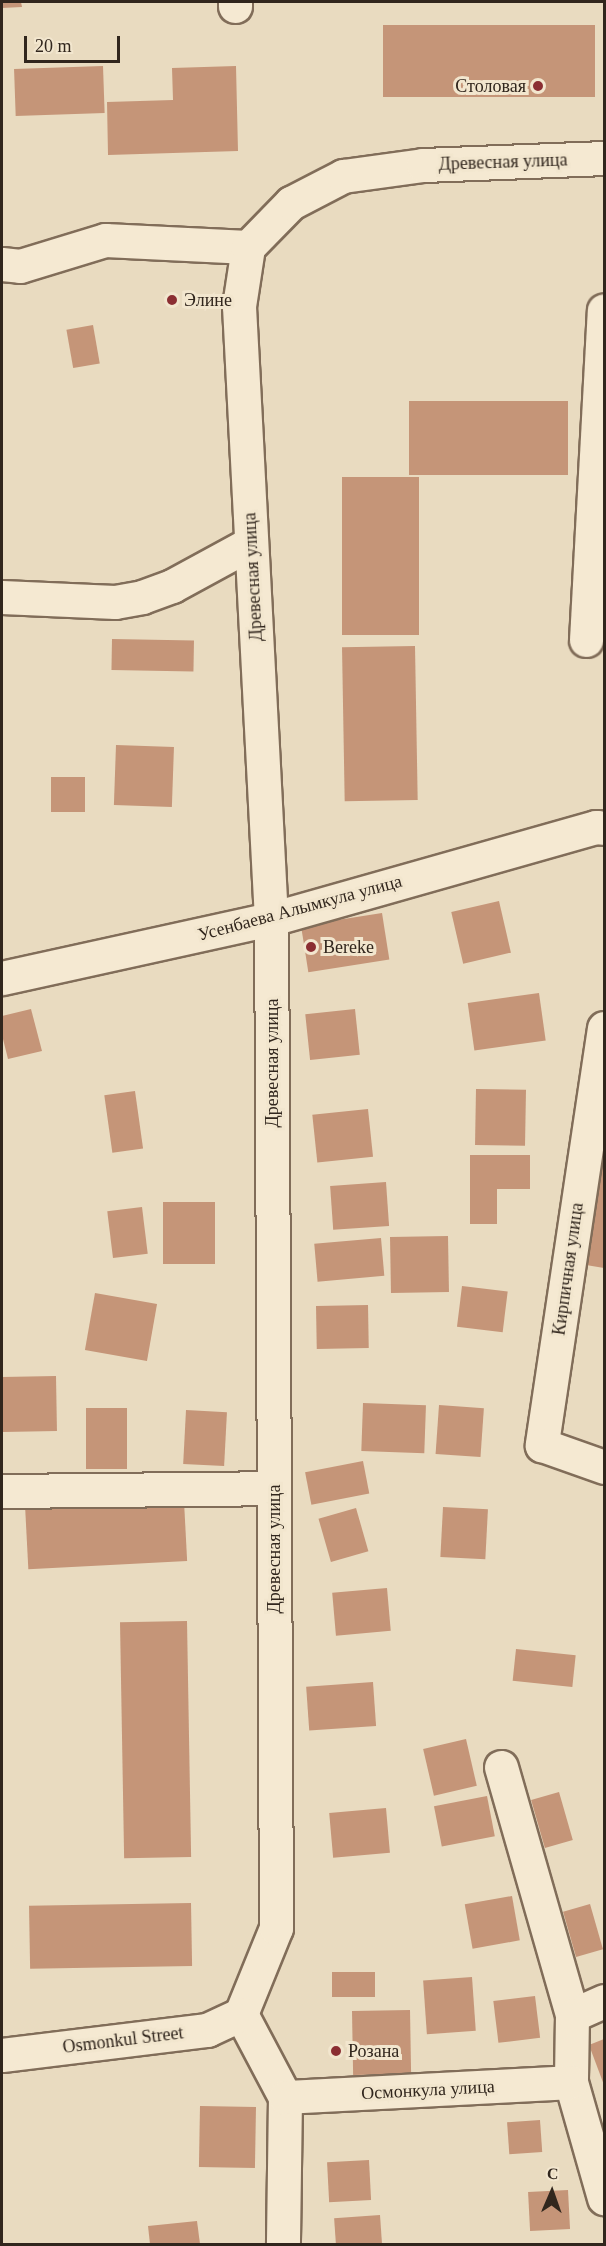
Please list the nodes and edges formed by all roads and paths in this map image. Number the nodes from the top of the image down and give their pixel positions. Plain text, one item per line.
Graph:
1 (604, 158) edge
2 (248, 248) junction
3 (2, 264) edge
4 (604, 310) edge
5 (251, 543) junction
6 (2, 597) edge
7 (586, 640) dead end
8 (600, 827) edge
9 (271, 919) junction
10 (2, 978) edge
11 (604, 1028) edge
12 (604, 1467) edge
13 (274, 1488) junction
14 (2, 1491) edge
15 (501, 1767) dead end
16 (604, 2001) edge
17 (242, 2014) junction
18 (572, 2015) junction
19 (2, 2055) edge
20 (571, 2082) junction
21 (285, 2097) junction
22 (604, 2198) edge
23 (283, 2244) edge

1 - 2 street, Древесная улица
2 - 3 street
2 - 5 street, Древесная улица
4 - 7 street
5 - 6 street
5 - 9 street, Древесная улица
8 - 9 street, Усенбаева Алымкула улица
9 - 10 street, Усенбаева Алымкула улица
9 - 13 street, Древесная улица
11 - 12 street, Кирпичная улица
13 - 14 street
13 - 17 street, Древесная улица
15 - 18 street
16 - 18 street
17 - 19 street, Osmonkul Street
17 - 21 street
18 - 20 street
20 - 21 street, Осмонкула улица
20 - 22 street
21 - 23 street

